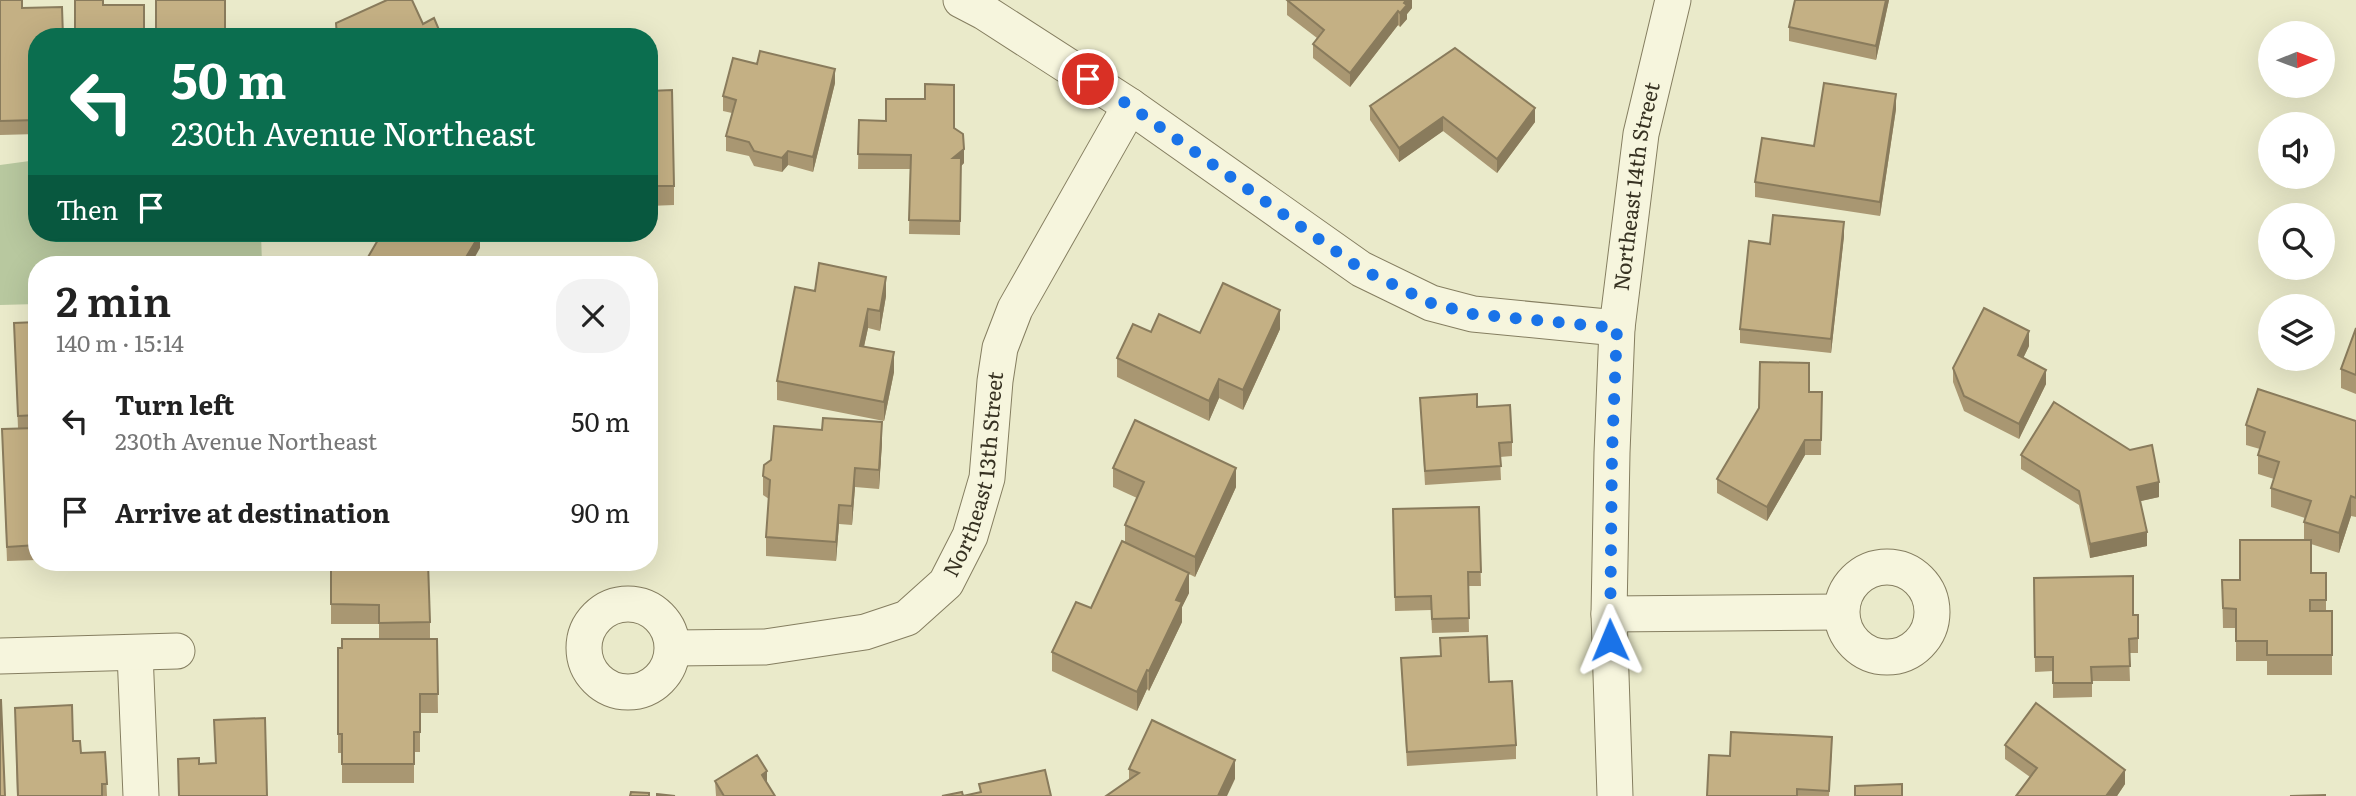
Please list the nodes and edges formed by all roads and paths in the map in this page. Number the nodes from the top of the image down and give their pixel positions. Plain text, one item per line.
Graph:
1 (961, 0) edge
2 (1673, 0) edge
3 (1130, 106) junction
4 (1617, 328) junction
5 (1840, 612) dead end
6 (1609, 614) junction
7 (673, 648) dead end
8 (177, 651) dead end
9 (135, 653) junction
10 (0, 656) edge
11 (141, 796) edge
12 (1615, 796) edge

1 - 3 street
2 - 4 street, Northeast 14th Street
3 - 4 street
3 - 7 street, Northeast 13th Street
4 - 6 street, Northeast 14th Street
5 - 6 street
6 - 12 street, Northeast 14th Street
8 - 9 street
9 - 10 street
9 - 11 street

